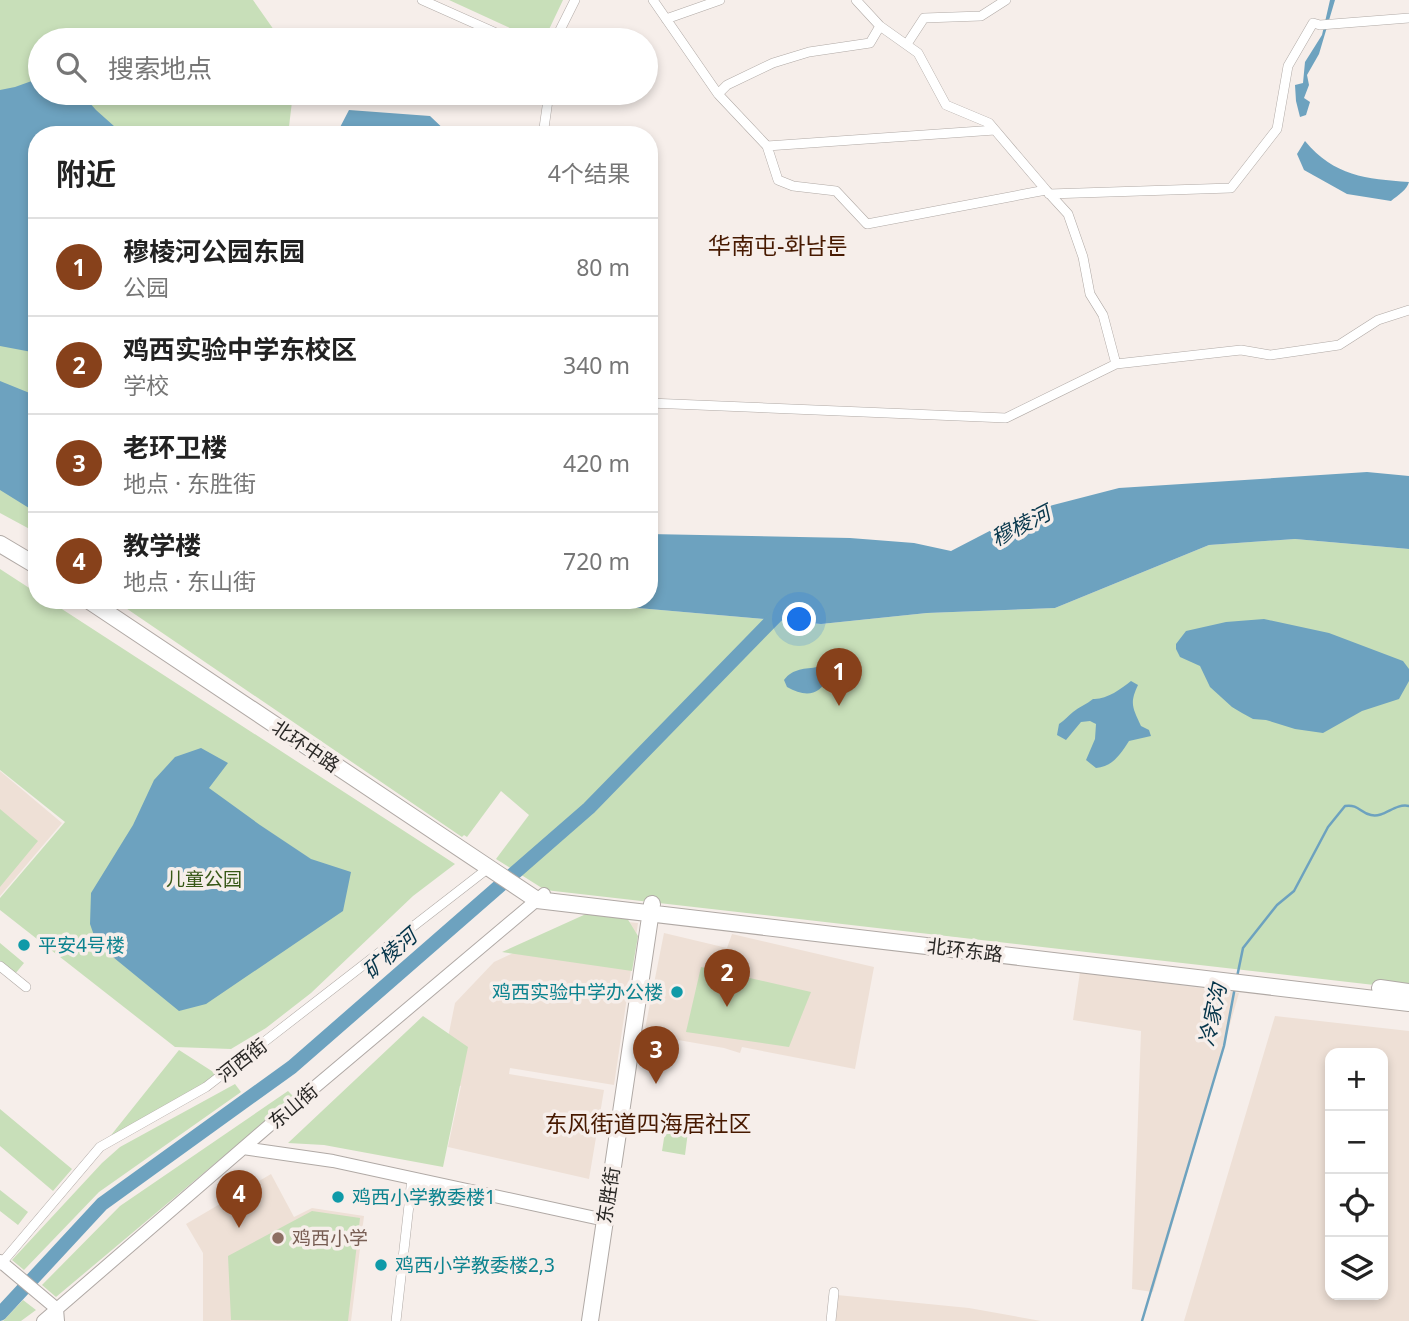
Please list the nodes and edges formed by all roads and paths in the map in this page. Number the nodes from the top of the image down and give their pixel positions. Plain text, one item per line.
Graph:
1 (422, 0) edge
2 (576, 0) edge
3 (653, 0) edge
4 (720, 0) edge
5 (856, 0) edge
6 (1006, 0) edge
7 (1409, 18) edge
8 (666, 19) junction
9 (880, 26) junction
10 (485, 28) edge
11 (561, 28) edge
12 (907, 44) junction
13 (718, 94) junction
14 (547, 105) edge
15 (544, 126) edge
16 (995, 130) junction
17 (768, 146) junction
18 (1048, 192) junction
19 (1409, 310) edge
20 (1116, 364) junction
21 (658, 403) edge
22 (0, 535) edge
23 (0, 544) edge
24 (28, 552) edge
25 (28, 561) edge
26 (102, 609) edge
27 (115, 609) edge
28 (492, 866) junction
29 (534, 893) junction
30 (652, 909) junction
31 (0, 966) edge
32 (26, 987) dead end
33 (1409, 992) edge
34 (1409, 1003) edge
35 (243, 1148) junction
36 (412, 1178) junction
37 (605, 1220) junction
38 (1, 1263) edge
39 (834, 1292) dead end
40 (57, 1315) edge
41 (43, 1321) edge
42 (396, 1321) edge
43 (590, 1321) edge
44 (831, 1321) edge

1 - 10 street
2 - 11 street
3 - 8 street
4 - 8 street
5 - 9 street
6 - 12 street
7 - 18 street
8 - 13 street
9 - 12 street
9 - 13 street
12 - 16 street
13 - 17 street
14 - 15 street
16 - 17 street
16 - 18 street
17 - 18 street
18 - 20 street
19 - 20 street
20 - 21 street
22 - 24 highway
23 - 25 highway
26 - 28 highway, 北环中路
27 - 28 highway, 北环中路
28 - 29 highway, 北环中路
28 - 38 street, 河西街
29 - 30 highway, 北环东路
29 - 35 main road, 东山街
30 - 33 highway, 北环东路
30 - 34 highway, 北环东路
30 - 37 highway, 东胜街
31 - 32 street
35 - 36 main road
35 - 40 main road, 东山街
36 - 37 main road
36 - 42 street
37 - 43 highway, 东胜街
38 - 40 main road
39 - 44 street
40 - 41 main road, 东山街

